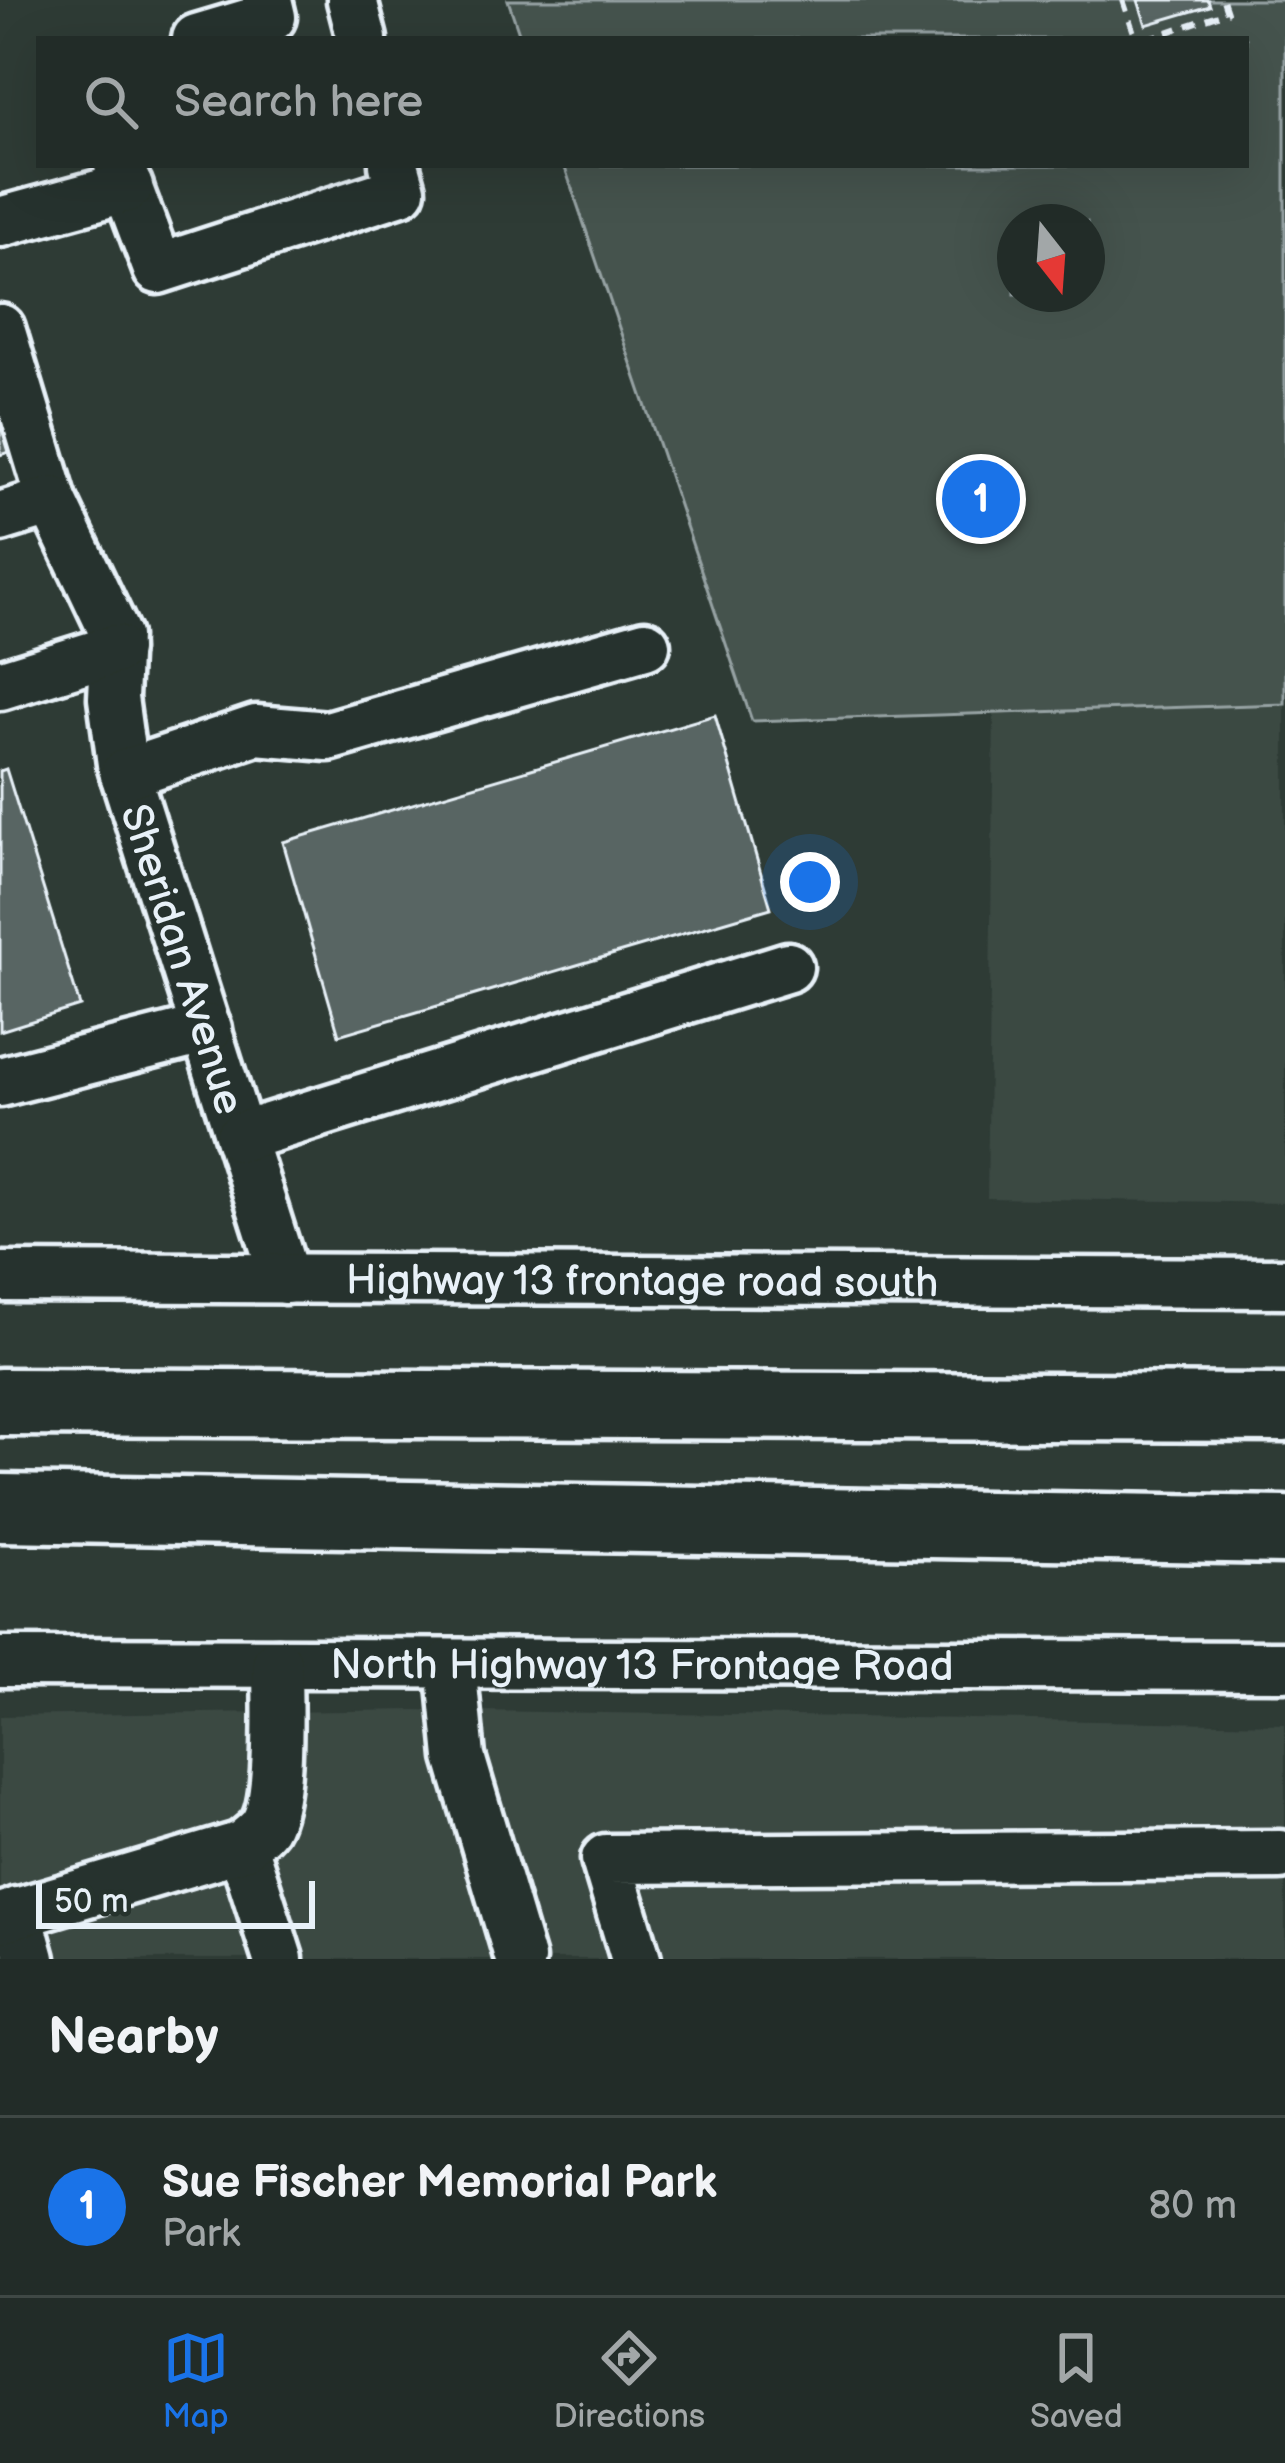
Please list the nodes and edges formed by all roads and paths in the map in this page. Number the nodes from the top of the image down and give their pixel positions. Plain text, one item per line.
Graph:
1 (267, 0) edge
2 (352, 0) edge
3 (1124, 0) edge
4 (1223, 0) edge
5 (207, 36) edge
6 (361, 36) edge
7 (1135, 36) edge
8 (1156, 36) edge
9 (395, 168) edge
10 (124, 176) edge
11 (0, 222) edge
12 (0, 329) edge
13 (52, 501) junction
14 (0, 517) edge
15 (116, 643) junction
16 (645, 645) dead end
17 (0, 685) edge
18 (125, 773) junction
19 (788, 967) dead end
20 (207, 1029) junction
21 (0, 1082) edge
22 (240, 1137) junction
23 (0, 1277) edge
24 (285, 1279) junction
25 (1285, 1283) edge
26 (0, 1402) edge
27 (1285, 1408) edge
28 (0, 1508) edge
29 (1285, 1530) edge
30 (0, 1662) edge
31 (277, 1663) junction
32 (451, 1664) junction
33 (1285, 1666) edge
34 (1283, 1841) edge
35 (242, 1846) junction
36 (9, 1915) edge
37 (30, 1959) edge
38 (278, 1959) edge
39 (520, 1959) edge
40 (636, 1959) edge

1 - 5 street
2 - 6 street
3 - 7 path
4 - 8 path
9 - 10 street
10 - 11 street
12 - 13 street
13 - 14 street
13 - 15 street
15 - 17 street
15 - 18 street, Sheridan Avenue
16 - 18 street
18 - 20 street, Sheridan Avenue
19 - 22 street
20 - 21 street
20 - 22 street, Sheridan Avenue
22 - 24 street, Sheridan Avenue
23 - 24 street, Highway 13 frontage road south
24 - 25 street, Highway 13 frontage road south
26 - 27 highway
28 - 29 highway
30 - 31 street, North Highway 13 Frontage Road
31 - 32 street, North Highway 13 Frontage Road
31 - 35 street
32 - 33 street, North Highway 13 Frontage Road
32 - 39 street
34 - 40 street
35 - 36 street
35 - 38 street
36 - 37 street

